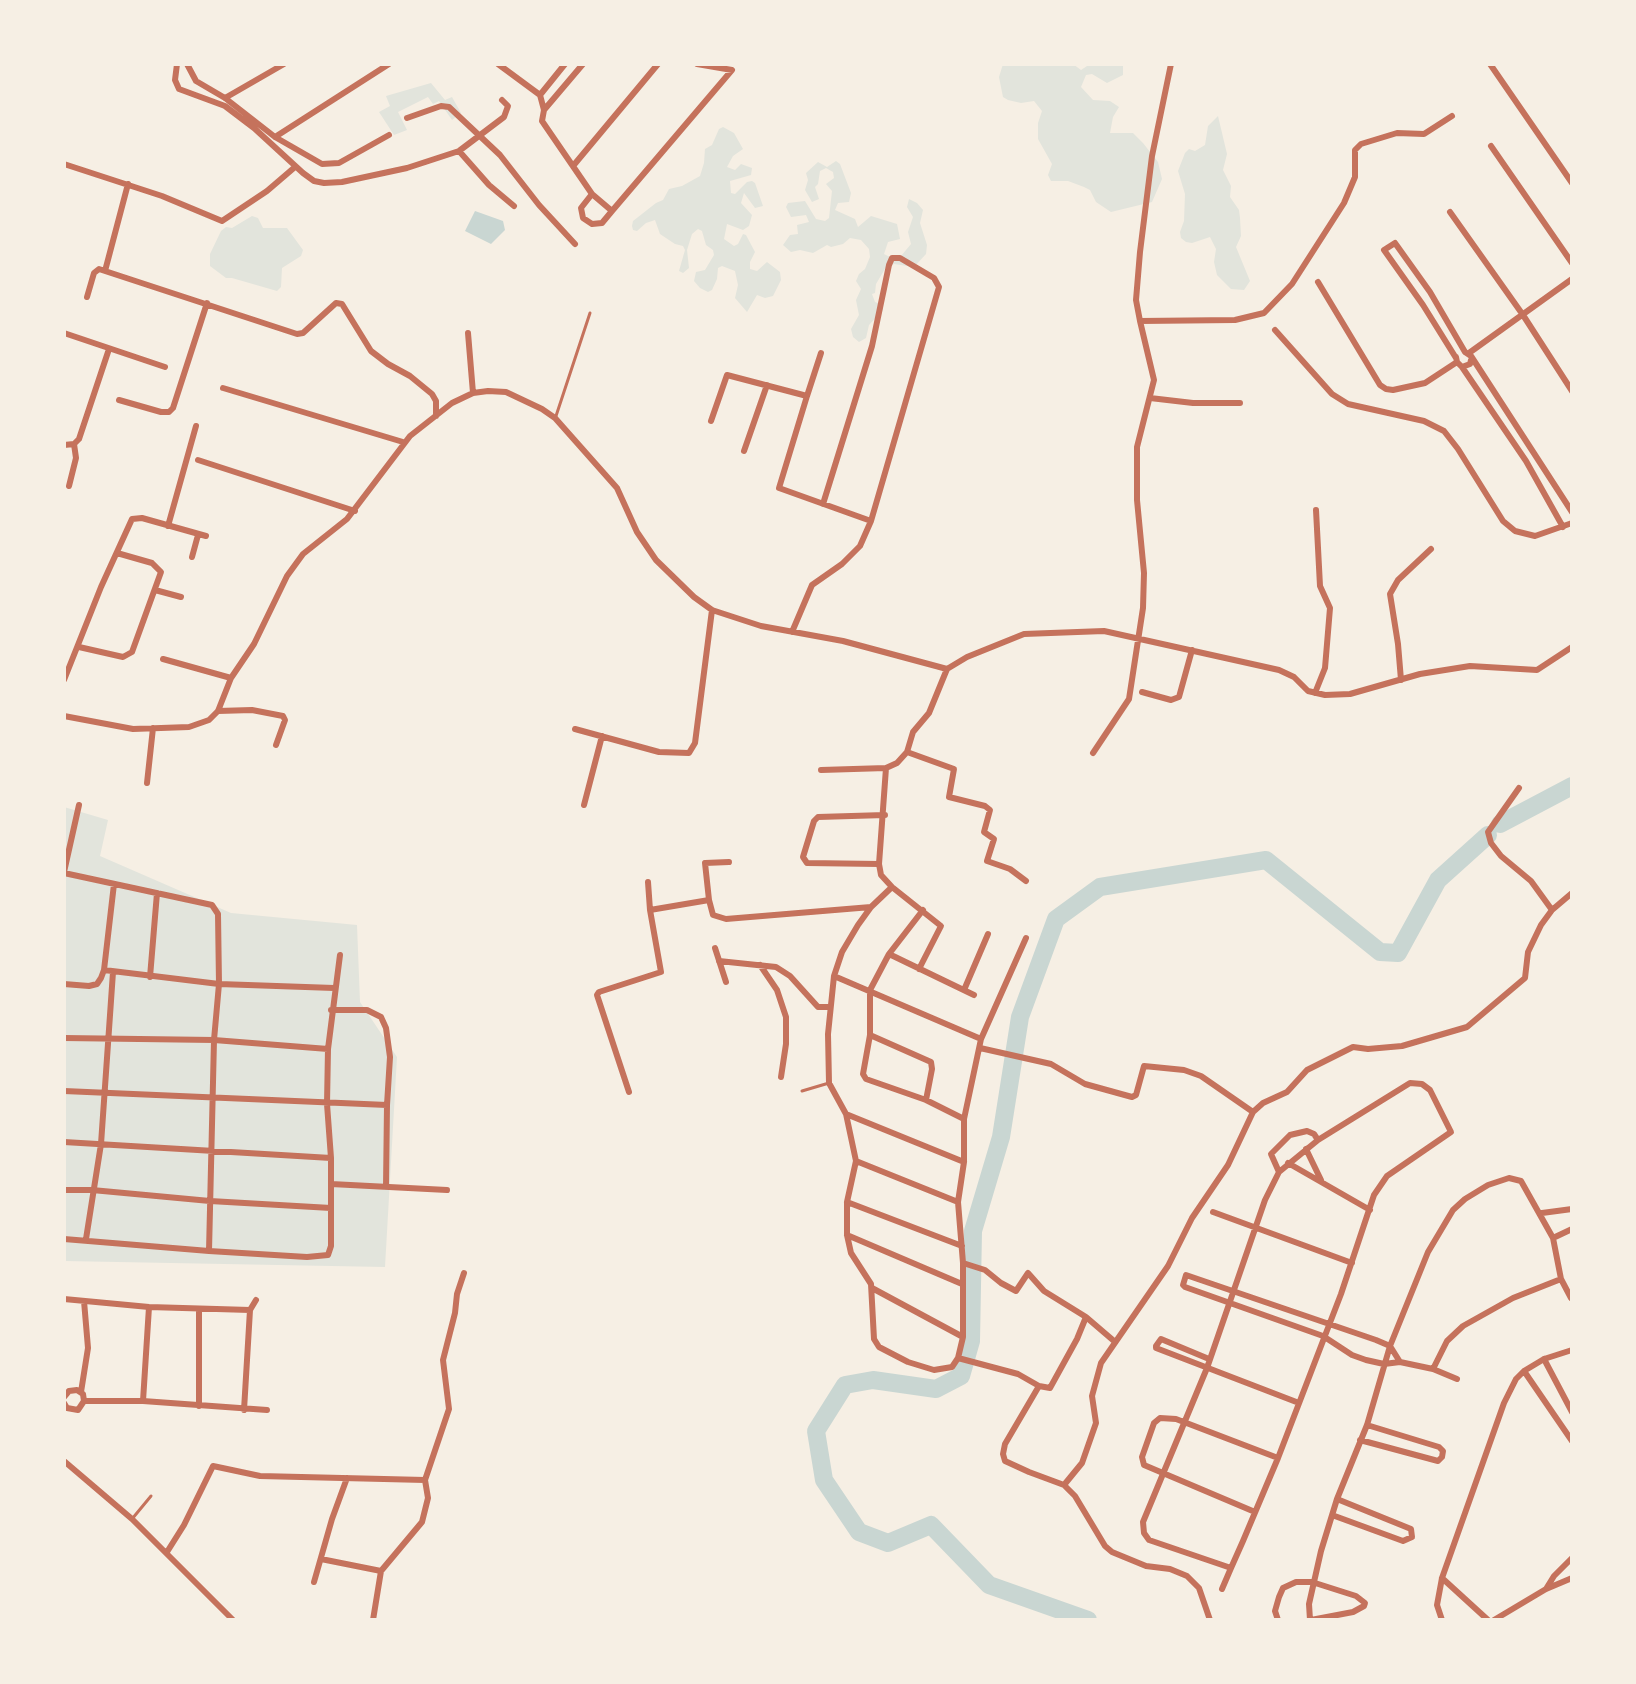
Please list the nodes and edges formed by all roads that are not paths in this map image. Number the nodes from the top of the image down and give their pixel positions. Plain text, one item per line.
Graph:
1 (177, 64) edge
2 (187, 64) edge
3 (284, 64) edge
4 (389, 64) edge
5 (498, 64) edge
6 (565, 64) edge
7 (583, 64) edge
8 (658, 64) edge
9 (697, 64) edge
10 (741, 64) edge
11 (1171, 64) edge
12 (1490, 64) edge
13 (732, 70) junction
14 (540, 95) junction
15 (225, 98) junction
16 (502, 100) dead end
17 (544, 110) junction
18 (1452, 116) dead end
19 (407, 118) dead end
20 (389, 135) dead end
21 (275, 137) junction
22 (479, 137) junction
23 (1491, 146) dead end
24 (459, 151) junction
25 (64, 164) edge
26 (573, 166) junction
27 (295, 167) junction
28 (1572, 183) edge
29 (128, 184) junction
30 (592, 194) junction
31 (514, 206) dead end
32 (612, 211) junction
33 (1450, 212) dead end
34 (575, 244) dead end
35 (1572, 263) edge
36 (105, 271) junction
37 (1572, 279) edge
38 (1318, 282) dead end
39 (1423, 284) junction
40 (1414, 291) junction
41 (87, 297) dead end
42 (207, 303) junction
43 (1441, 312) junction
44 (590, 313) dead end
45 (1523, 315) junction
46 (1431, 318) junction
47 (1140, 321) junction
48 (1275, 330) dead end
49 (64, 333) edge
50 (468, 333) dead end
51 (109, 349) junction
52 (821, 353) dead end
53 (1468, 355) junction
54 (1458, 362) junction
55 (165, 367) dead end
56 (767, 385) junction
57 (223, 388) dead end
58 (1572, 391) edge
59 (473, 393) junction
60 (807, 396) junction
61 (1150, 398) junction
62 (119, 400) dead end
63 (1240, 403) dead end
64 (1501, 406) junction
65 (1492, 413) junction
66 (436, 416) junction
67 (555, 418) junction
68 (711, 421) dead end
69 (196, 426) dead end
70 (1523, 436) junction
71 (403, 442) junction
72 (1513, 442) junction
73 (74, 444) junction
74 (64, 445) edge
75 (744, 451) dead end
76 (198, 460) dead end
77 (1555, 482) junction
78 (69, 486) dead end
79 (1543, 490) junction
80 (823, 504) junction
81 (1316, 510) dead end
82 (355, 511) junction
83 (1572, 512) edge
84 (871, 521) junction
85 (1572, 523) edge
86 (168, 526) junction
87 (1563, 527) junction
88 (1431, 549) dead end
89 (117, 553) junction
90 (192, 557) dead end
91 (155, 590) junction
92 (181, 597) dead end
93 (712, 610) junction
94 (792, 632) junction
95 (1139, 638) junction
96 (79, 647) junction
97 (1572, 647) edge
98 (1192, 650) junction
99 (163, 659) dead end
100 (947, 669) junction
101 (231, 678) junction
102 (64, 680) edge
103 (1401, 680) junction
104 (1142, 692) dead end
105 (1315, 693) junction
106 (218, 711) junction
107 (64, 716) edge
108 (153, 728) junction
109 (575, 729) dead end
110 (602, 736) junction
111 (276, 745) dead end
112 (907, 752) junction
113 (1093, 753) dead end
114 (892, 766) junction
115 (821, 770) dead end
116 (147, 783) dead end
117 (1519, 788) dead end
118 (79, 805) dead end
119 (584, 805) dead end
120 (885, 815) junction
121 (729, 862) dead end
122 (879, 864) junction
123 (64, 873) edge
124 (1026, 881) dead end
125 (648, 882) dead end
126 (886, 882) junction
127 (114, 884) junction
128 (157, 893) junction
129 (1572, 893) edge
130 (709, 900) junction
131 (871, 907) junction
132 (650, 910) junction
133 (923, 910) junction
134 (1552, 910) junction
135 (988, 934) dead end
136 (1026, 938) dead end
137 (715, 948) dead end
138 (889, 954) junction
139 (340, 955) dead end
140 (719, 961) junction
141 (760, 965) junction
142 (919, 969) junction
143 (104, 970) junction
144 (113, 972) junction
145 (834, 976) junction
146 (150, 977) junction
147 (726, 982) dead end
148 (64, 984) edge
149 (219, 984) junction
150 (334, 988) junction
151 (870, 990) junction
152 (964, 990) junction
153 (974, 995) dead end
154 (830, 1007) junction
155 (331, 1010) junction
156 (870, 1035) junction
157 (64, 1038) edge
158 (981, 1039) junction
159 (214, 1040) junction
160 (109, 1041) junction
161 (980, 1048) junction
162 (328, 1049) junction
163 (781, 1077) dead end
164 (829, 1083) junction
165 (64, 1091) edge
166 (802, 1091) dead end
167 (629, 1092) dead end
168 (106, 1093) junction
169 (214, 1097) junction
170 (926, 1100) junction
171 (327, 1104) junction
172 (387, 1105) junction
173 (1253, 1112) junction
174 (846, 1114) junction
175 (964, 1119) junction
176 (1318, 1140) junction
177 (64, 1142) edge
178 (101, 1144) junction
179 (213, 1149) junction
180 (1306, 1149) junction
181 (331, 1158) junction
182 (856, 1161) junction
183 (964, 1162) junction
184 (1288, 1163) junction
185 (1279, 1172) junction
186 (1321, 1180) junction
187 (331, 1184) junction
188 (386, 1187) junction
189 (64, 1190) edge
190 (92, 1190) junction
191 (447, 1190) dead end
192 (210, 1201) junction
193 (847, 1202) junction
194 (958, 1202) junction
195 (331, 1208) junction
196 (1572, 1209) edge
197 (1370, 1210) junction
198 (1213, 1212) dead end
199 (1542, 1213) junction
200 (1256, 1228) junction
201 (1572, 1229) edge
202 (847, 1235) junction
203 (1553, 1238) junction
204 (64, 1239) edge
205 (86, 1239) junction
206 (962, 1246) junction
207 (209, 1251) junction
208 (1352, 1263) junction
209 (969, 1265) junction
210 (464, 1273) dead end
211 (1561, 1279) junction
212 (962, 1284) junction
213 (872, 1288) junction
214 (1234, 1292) junction
215 (1571, 1298) edge
216 (64, 1299) edge
217 (256, 1300) dead end
218 (84, 1301) junction
219 (1230, 1303) junction
220 (149, 1307) junction
221 (199, 1309) junction
222 (250, 1310) junction
223 (1086, 1317) junction
224 (1328, 1324) junction
225 (1323, 1336) junction
226 (963, 1337) junction
227 (1114, 1341) junction
228 (1390, 1346) junction
229 (1572, 1350) edge
230 (960, 1358) junction
231 (1209, 1359) junction
232 (1544, 1359) junction
233 (1400, 1362) junction
234 (1384, 1364) junction
235 (1207, 1368) junction
236 (1433, 1369) junction
237 (1524, 1371) junction
238 (1457, 1379) dead end
239 (1039, 1386) junction
240 (81, 1392) junction
241 (64, 1397) edge
242 (1565, 1400) junction
243 (84, 1401) junction
244 (143, 1401) junction
245 (1299, 1403) junction
246 (199, 1406) junction
247 (65, 1408) edge
248 (1548, 1409) junction
249 (244, 1410) junction
250 (267, 1410) dead end
251 (1572, 1412) edge
252 (1184, 1423) junction
253 (1367, 1425) junction
254 (1360, 1440) junction
255 (1572, 1441) edge
256 (1278, 1458) junction
257 (64, 1461) edge
258 (1162, 1475) junction
259 (347, 1478) junction
260 (425, 1480) junction
261 (1064, 1485) junction
262 (151, 1496) dead end
263 (1337, 1499) junction
264 (1255, 1512) junction
265 (1332, 1515) junction
266 (132, 1519) junction
267 (167, 1552) junction
268 (1572, 1558) edge
269 (321, 1559) junction
270 (1231, 1568) junction
271 (381, 1571) junction
272 (1442, 1578) junction
273 (1572, 1578) edge
274 (314, 1582) dead end
275 (1312, 1582) junction
276 (1222, 1589) dead end
277 (1546, 1589) junction
278 (233, 1620) edge
279 (373, 1620) edge
280 (1210, 1620) edge
281 (1278, 1620) edge
282 (1311, 1620) edge
283 (1442, 1620) edge
284 (1491, 1620) edge

1 - 27 street
2 - 15 street
3 - 15 street
4 - 21 street
5 - 14 street
6 - 14 street
7 - 17 street
8 - 26 street
9 - 13 street
10 - 13 street
11 - 47 street
12 - 28 street
13 - 32 street
14 - 17 street
15 - 21 street
16 - 22 street
17 - 26 street
18 - 47 street
19 - 22 street
20 - 21 street
22 - 24 street
22 - 34 street
23 - 35 street
24 - 27 street
24 - 31 street
25 - 29 street
26 - 30 street
27 - 29 street
29 - 36 street
30 - 32 street
30 - 32 street
33 - 45 street
36 - 41 street
36 - 42 street
37 - 45 street
38 - 54 street
39 - 40 street
39 - 40 street
39 - 43 street
40 - 46 street
42 - 62 street
42 - 66 street
43 - 46 street
43 - 53 street
44 - 67 lane
45 - 53 street
45 - 58 street
46 - 54 street
47 - 61 street
48 - 87 street
49 - 51 street
50 - 59 street
51 - 55 street
51 - 73 street
52 - 60 street
53 - 54 street
53 - 54 street
53 - 64 street
54 - 65 street
56 - 60 street
56 - 68 street
56 - 75 street
57 - 71 street
59 - 66 street
59 - 67 street
60 - 80 street
61 - 63 street
61 - 95 street
64 - 65 street
64 - 70 street
65 - 72 street
66 - 71 street
67 - 93 street
69 - 86 street
70 - 72 street
70 - 77 street
71 - 82 street
72 - 79 street
73 - 74 street
73 - 78 street
76 - 82 street
77 - 79 street
77 - 83 street
79 - 87 street
80 - 84 street
80 - 84 street
81 - 105 street
82 - 101 street
84 - 94 street
85 - 87 street
86 - 89 street
86 - 90 street
88 - 103 street
89 - 91 street
89 - 96 street
91 - 92 street
91 - 96 street
93 - 94 street
93 - 110 street
94 - 100 street
95 - 98 street
95 - 100 street
95 - 113 street
96 - 102 street
97 - 103 street
98 - 104 street
98 - 105 street
99 - 101 street
100 - 112 street
101 - 106 street
103 - 105 street
106 - 108 street
106 - 111 street
107 - 108 street
108 - 116 street
109 - 110 street
110 - 119 street
112 - 114 street
112 - 124 street
114 - 115 street
114 - 120 street
117 - 134 street
118 - 123 street
120 - 122 street
120 - 122 street
121 - 130 street
122 - 126 street
123 - 127 street
125 - 132 street
126 - 131 street
126 - 133 street
127 - 128 street
127 - 143 street
128 - 146 street
128 - 149 street
129 - 134 street
130 - 131 street
130 - 132 street
131 - 145 street
132 - 167 street
133 - 138 street
133 - 142 street
134 - 173 street
135 - 152 street
136 - 158 street
137 - 140 street
138 - 142 street
138 - 151 street
139 - 150 street
140 - 141 street
140 - 147 street
141 - 154 street
141 - 163 street
142 - 152 street
143 - 144 street
143 - 148 street
144 - 146 street
144 - 160 street
145 - 151 street
145 - 154 street
146 - 149 street
149 - 150 street
149 - 159 street
150 - 155 street
151 - 156 street
151 - 158 street
152 - 153 street
154 - 164 street
155 - 162 street
155 - 172 street
156 - 170 street
156 - 170 street
157 - 160 street
158 - 161 street
159 - 160 street
159 - 162 street
159 - 169 street
160 - 168 street
161 - 173 street
161 - 175 street
162 - 171 street
164 - 166 lane
164 - 174 street
165 - 168 street
168 - 169 street
168 - 178 street
169 - 171 street
169 - 179 street
170 - 175 street
171 - 172 street
171 - 181 street
172 - 188 street
173 - 227 street
174 - 182 street
174 - 183 street
175 - 183 street
176 - 180 street
176 - 185 street
176 - 197 street
177 - 178 street
178 - 179 street
178 - 190 street
179 - 181 street
179 - 192 street
180 - 184 street
180 - 186 street
181 - 187 street
182 - 193 street
182 - 194 street
183 - 194 street
184 - 185 street
184 - 186 street
185 - 200 street
186 - 197 street
187 - 188 street
187 - 195 street
188 - 191 street
189 - 190 street
190 - 192 street
190 - 205 street
192 - 195 street
192 - 207 street
193 - 202 street
193 - 206 street
194 - 206 street
195 - 207 street
196 - 199 street
197 - 208 street
198 - 200 street
199 - 203 street
199 - 228 street
200 - 208 street
200 - 214 street
201 - 203 street
202 - 212 street
202 - 213 street
203 - 211 street
204 - 205 street
205 - 207 street
206 - 209 street
208 - 224 street
209 - 212 street
209 - 223 street
210 - 260 street
211 - 215 street
211 - 236 street
212 - 226 street
213 - 226 street
213 - 230 street
214 - 219 street
214 - 219 street
214 - 224 street
216 - 218 street
217 - 222 street
218 - 220 street
218 - 240 street
219 - 225 street
219 - 231 street
220 - 221 street
220 - 244 street
221 - 222 street
221 - 246 street
222 - 249 street
223 - 227 street
223 - 239 street
224 - 225 street
224 - 228 street
225 - 234 street
225 - 245 street
226 - 230 street
227 - 261 street
228 - 233 street
228 - 234 street
229 - 232 street
230 - 239 street
231 - 235 street
231 - 235 street
232 - 237 street
232 - 242 street
233 - 234 street
233 - 236 street
234 - 253 street
235 - 245 street
235 - 252 street
236 - 238 street
237 - 248 street
237 - 272 street
239 - 261 street
240 - 241 street
240 - 243 street
242 - 248 street
242 - 251 street
243 - 244 street
243 - 247 street
244 - 246 street
245 - 256 street
246 - 249 street
248 - 255 street
249 - 250 street
252 - 256 street
252 - 258 street
252 - 258 street
253 - 254 street
253 - 254 street
254 - 263 street
256 - 264 street
257 - 266 street
258 - 264 street
258 - 270 street
259 - 260 street
259 - 267 street
259 - 269 street
260 - 271 street
261 - 280 street
262 - 266 lane
263 - 265 street
263 - 265 street
264 - 270 street
265 - 275 street
266 - 267 street
267 - 278 street
268 - 277 street
269 - 271 street
269 - 274 street
270 - 276 street
271 - 279 street
272 - 283 street
272 - 284 street
273 - 277 street
275 - 281 street
275 - 282 street
275 - 282 street
277 - 284 street

